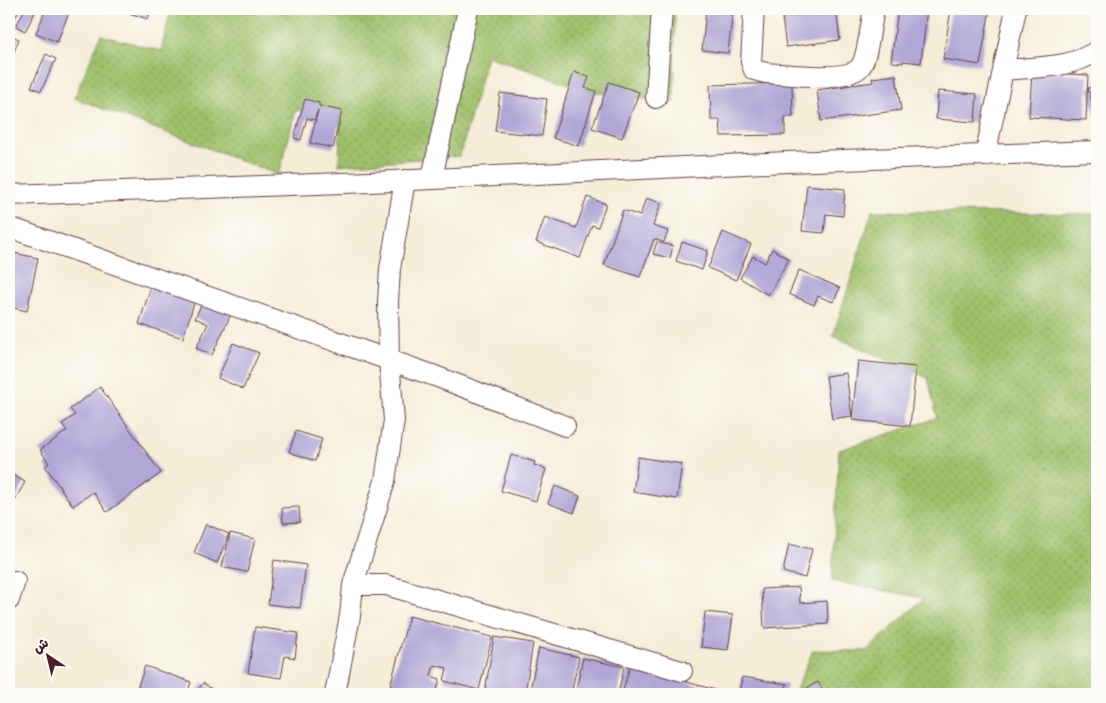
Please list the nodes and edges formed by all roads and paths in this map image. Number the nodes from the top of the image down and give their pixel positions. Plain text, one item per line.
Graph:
1 (468, 9) edge
2 (662, 9) edge
3 (754, 9) edge
4 (874, 9) edge
5 (1016, 9) edge
6 (1097, 51) edge
7 (1003, 70) junction
8 (656, 98) dead end
9 (1097, 151) edge
10 (985, 156) junction
11 (432, 178) junction
12 (405, 180) junction
13 (9, 195) edge
14 (14, 229) dead end
15 (389, 360) junction
16 (565, 426) dead end
17 (15, 581) dead end
18 (352, 585) junction
19 (9, 600) edge
20 (682, 671) dead end
21 (334, 694) edge

1 - 11 street
2 - 8 street
3 - 4 street
5 - 7 street
6 - 7 street
7 - 10 street
9 - 10 street
10 - 11 street
11 - 12 street
12 - 13 street
12 - 15 street
14 - 15 street
15 - 16 street
15 - 18 street
17 - 19 street
18 - 20 street
18 - 21 street

